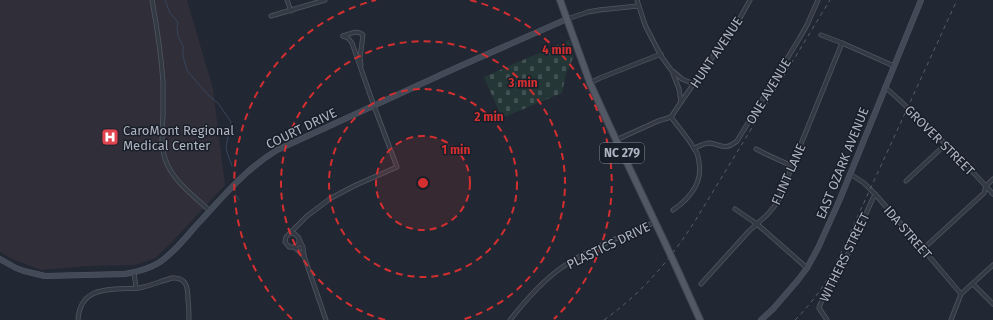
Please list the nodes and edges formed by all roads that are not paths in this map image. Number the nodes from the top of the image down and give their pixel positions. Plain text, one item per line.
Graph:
1 (152, 0) edge
2 (288, 0) edge
3 (325, 0) edge
4 (560, 0) edge
5 (637, 0) edge
6 (750, 0) edge
7 (818, 0) edge
8 (921, 0) edge
9 (638, 6) junction
10 (291, 10) junction
11 (271, 16) dead end
12 (567, 19) junction
13 (821, 36) dead end
14 (842, 44) junction
15 (661, 54) junction
16 (894, 66) junction
17 (361, 70) junction
18 (672, 71) junction
19 (590, 83) junction
20 (694, 84) junction
21 (885, 87) junction
22 (681, 102) junction
23 (374, 106) junction
24 (671, 117) junction
25 (616, 140) junction
26 (946, 144) junction
27 (694, 148) junction
28 (756, 149) dead end
29 (792, 166) junction
30 (850, 174) junction
31 (993, 179) edge
32 (906, 180) dead end
33 (986, 186) junction
34 (875, 194) junction
35 (993, 194) edge
36 (735, 208) dead end
37 (673, 210) dead end
38 (210, 211) junction
39 (655, 222) junction
40 (757, 224) junction
41 (299, 225) junction
42 (289, 234) junction
43 (298, 236) junction
44 (300, 241) junction
45 (294, 247) junction
46 (923, 249) junction
47 (304, 256) junction
48 (0, 259) edge
49 (993, 265) edge
50 (807, 268) junction
51 (134, 272) junction
52 (701, 284) dead end
53 (972, 284) junction
54 (136, 288) junction
55 (960, 294) junction
56 (993, 304) edge
57 (78, 320) edge
58 (190, 320) edge
59 (326, 320) edge
60 (510, 320) edge
61 (700, 320) edge
62 (761, 320) edge
63 (827, 320) edge
64 (951, 320) edge

1 - 38 street
2 - 10 street
3 - 10 street
4 - 12 main road, NC 279
5 - 9 street
6 - 20 street, HUNT AVENUE
7 - 27 street, ONE AVENUE
8 - 16 street, EAST OZARK AVENUE
9 - 12 street, COURT DRIVE
9 - 15 street
10 - 11 street
12 - 19 main road, NC 279
12 - 23 street, COURT DRIVE
13 - 14 street
14 - 16 street
14 - 29 street, FLINT LANE
15 - 18 street
15 - 19 street
16 - 21 street, EAST OZARK AVENUE
17 - 17 street
17 - 23 street
18 - 20 street
18 - 22 street
19 - 25 main road, NC 279
20 - 22 street, HUNT AVENUE
21 - 26 street, GROVER STREET
21 - 30 street, EAST OZARK AVENUE
22 - 24 street, HUNT AVENUE
23 - 38 street, COURT DRIVE
23 - 41 street
24 - 25 street
24 - 27 street
25 - 39 main road, NC 279
26 - 32 street
26 - 33 street, GROVER STREET
27 - 37 street
28 - 29 street
29 - 40 street, FLINT LANE
30 - 34 street, IDA STREET
30 - 50 street, EAST OZARK AVENUE
31 - 33 street
33 - 35 street, GROVER STREET
33 - 46 street
34 - 46 street, IDA STREET
34 - 63 street, WITHERS STREET
36 - 40 street
38 - 51 street, COURT DRIVE
39 - 60 street, PLASTICS DRIVE
39 - 61 main road, NC 279, bridge
40 - 50 street
40 - 52 street, FLINT LANE
41 - 42 street
41 - 43 street
42 - 43 street
42 - 45 street
43 - 44 street
44 - 45 street
44 - 47 street
45 - 47 street
46 - 55 street, IDA STREET
47 - 59 street
48 - 51 street, COURT DRIVE
49 - 53 street
50 - 62 street, EAST OZARK AVENUE
51 - 54 street
53 - 55 street
53 - 56 street
54 - 57 street
54 - 58 street
55 - 64 street

